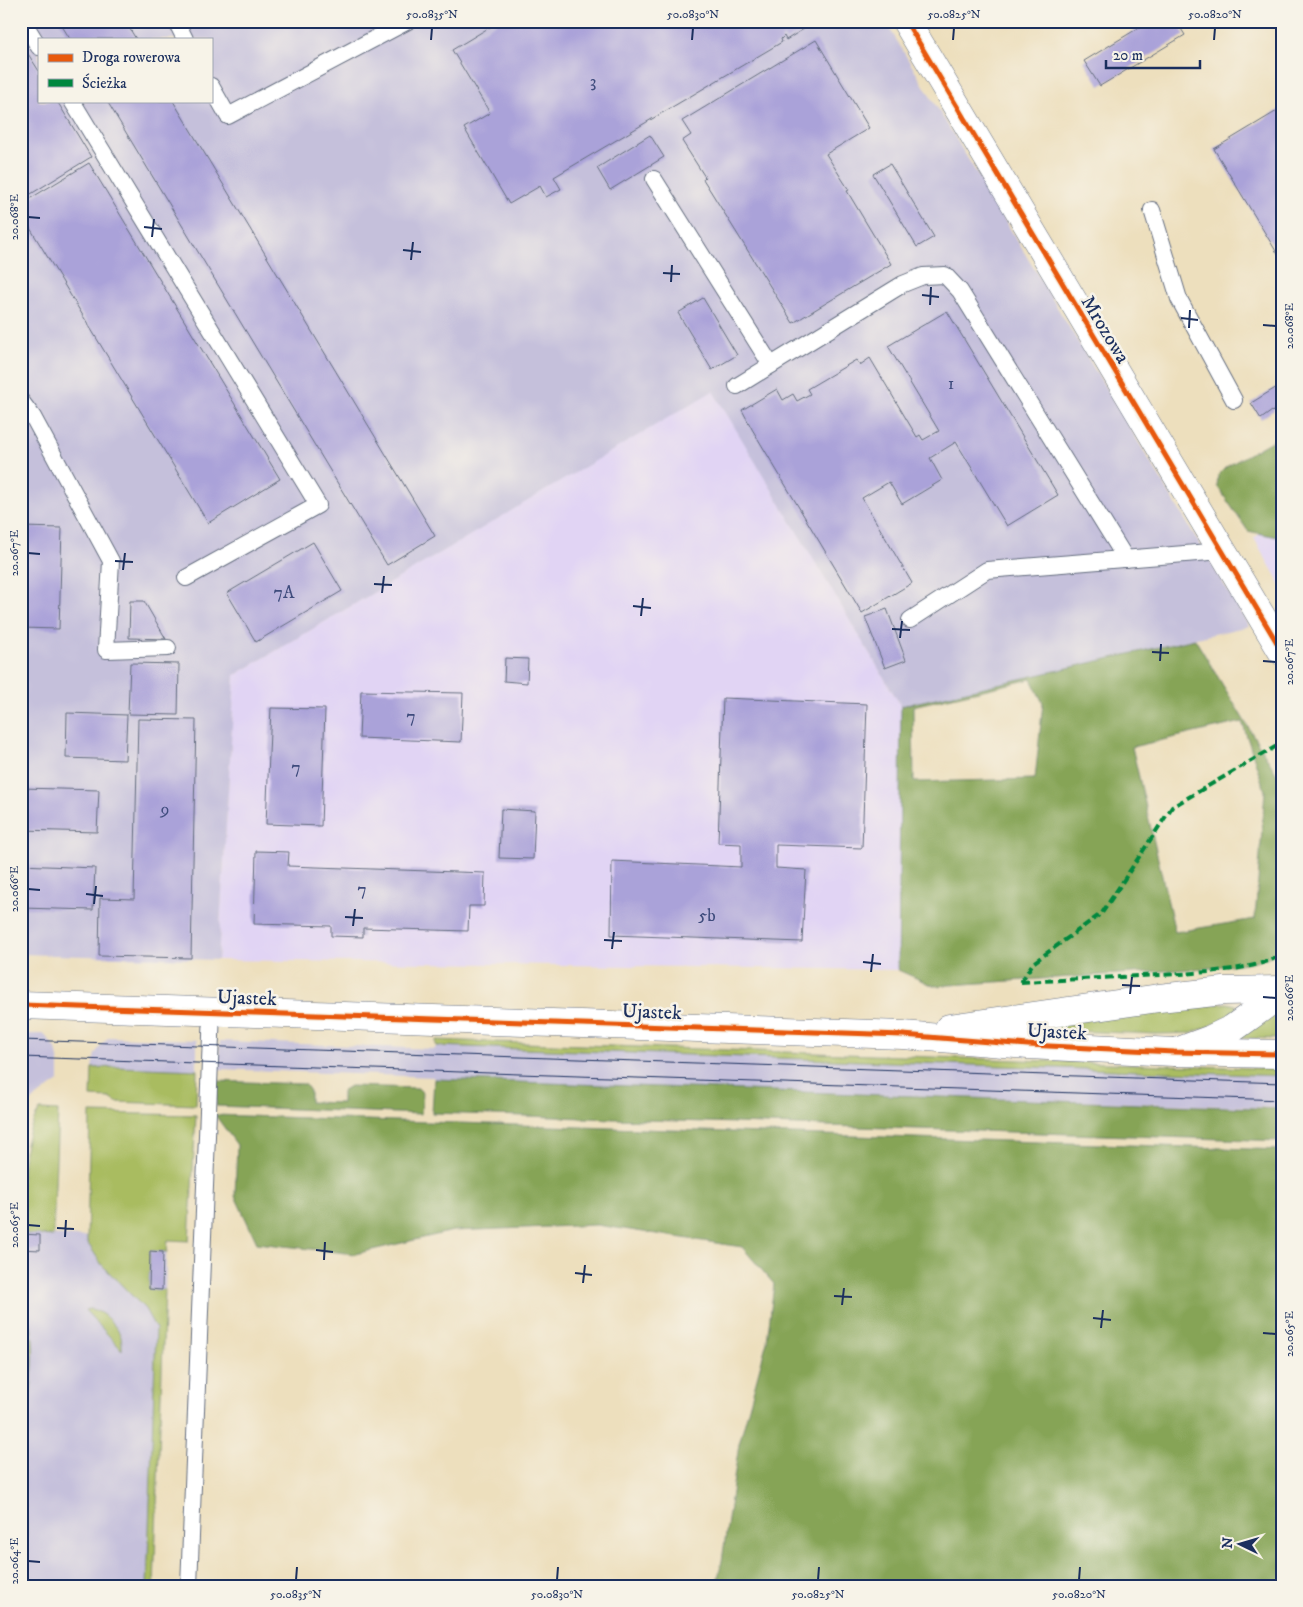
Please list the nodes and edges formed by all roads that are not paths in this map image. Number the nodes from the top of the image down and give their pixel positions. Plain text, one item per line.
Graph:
1 (23, 21) edge
2 (176, 21) edge
3 (408, 21) edge
4 (906, 21) edge
5 (184, 38) edge
6 (38, 45) edge
7 (212, 88) edge
8 (73, 102) edge
9 (654, 179) dead end
10 (1152, 210) dead end
11 (771, 365) junction
12 (737, 386) dead end
13 (1234, 400) dead end
14 (21, 401) edge
15 (1222, 551) junction
16 (1126, 559) junction
17 (186, 578) dead end
18 (910, 620) dead end
19 (168, 648) dead end
20 (1282, 651) edge
21 (1282, 992) edge
22 (21, 1005) edge
23 (212, 1011) junction
24 (903, 1035) junction
25 (1174, 1052) junction
26 (1282, 1054) edge
27 (189, 1586) edge

1 - 6 lane
2 - 5 lane
3 - 7 lane
4 - 15 street, Mrozowa
8 - 17 lane
9 - 11 lane
10 - 13 lane
11 - 12 lane
11 - 16 lane
14 - 19 lane
15 - 16 lane
15 - 20 street, Mrozowa
16 - 18 lane
21 - 24 street, Ujastek
21 - 25 street
22 - 23 street, Ujastek
23 - 24 street, Ujastek
23 - 27 lane
24 - 25 street, Ujastek
25 - 26 street, Ujastek

